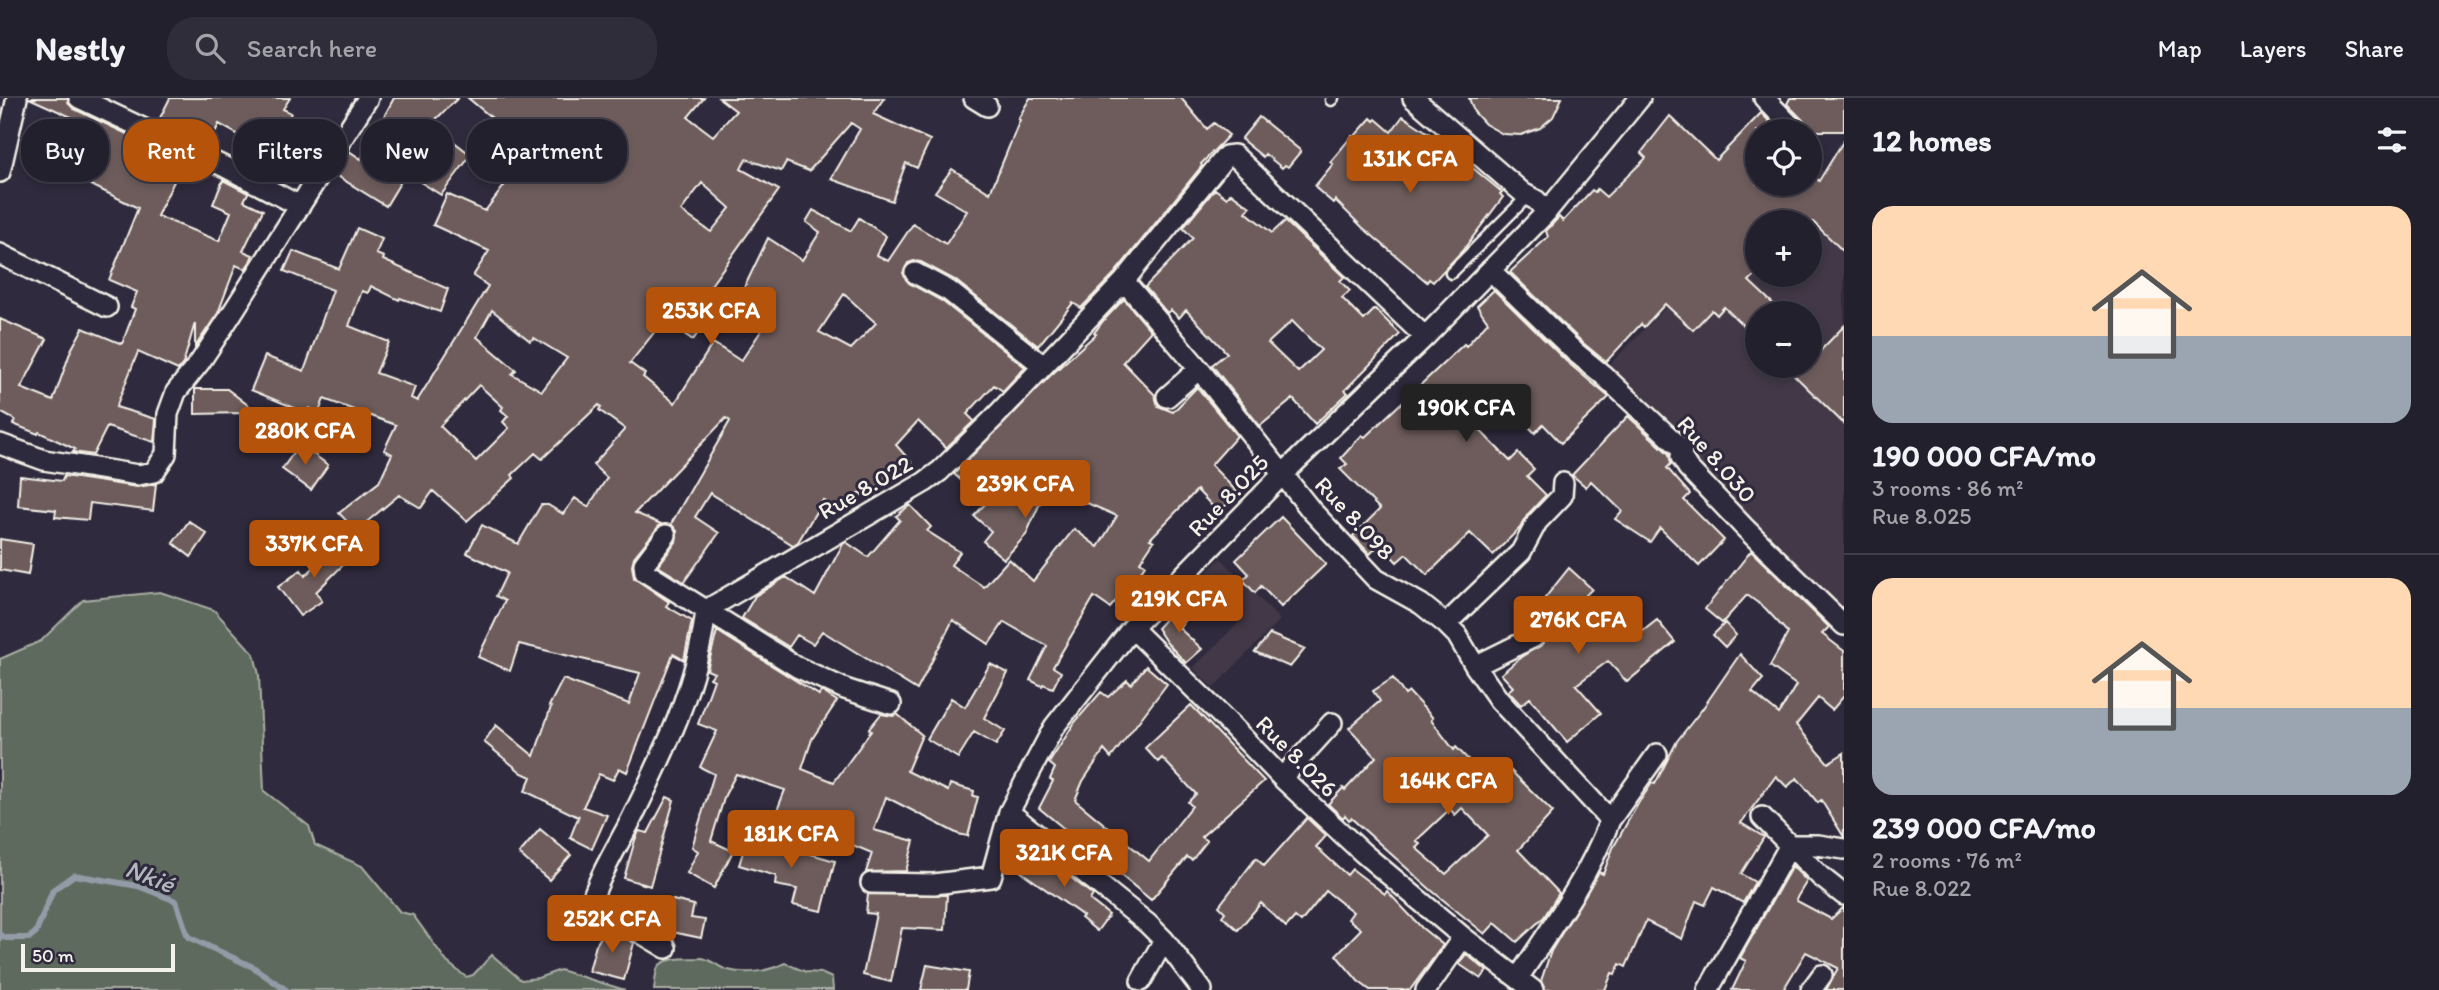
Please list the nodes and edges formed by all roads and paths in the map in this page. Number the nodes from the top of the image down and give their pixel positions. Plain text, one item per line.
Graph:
1 (17, 98) edge
2 (79, 98) edge
3 (369, 98) edge
4 (1413, 98) edge
5 (1640, 98) edge
6 (1764, 98) edge
7 (1784, 119) edge
8 (1458, 137) junction
9 (1438, 159) dead end
10 (0, 172) edge
11 (1523, 193) junction
12 (300, 206) junction
13 (1547, 212) junction
14 (0, 254) edge
15 (1490, 270) junction
16 (915, 273) dead end
17 (1451, 273) dead end
18 (1124, 281) junction
19 (107, 307) dead end
20 (1425, 337) junction
21 (1042, 365) junction
22 (1199, 369) junction
23 (1167, 397) dead end
24 (0, 444) edge
25 (1283, 474) junction
26 (1563, 483) dead end
27 (666, 535) dead end
28 (706, 610) junction
29 (1446, 624) junction
30 (1844, 625) edge
31 (1132, 628) junction
32 (1534, 637) dead end
33 (1475, 666) junction
34 (891, 704) dead end
35 (1332, 723) dead end
36 (1657, 754) dead end
37 (1282, 778) junction
38 (1009, 812) junction
39 (1762, 817) dead end
40 (1610, 820) junction
41 (1790, 845) junction
42 (1844, 849) edge
43 (871, 883) dead end
44 (1844, 895) edge
45 (1463, 937) junction
46 (1164, 940) junction
47 (666, 948) dead end
48 (1141, 981) dead end
49 (1526, 984) edge
50 (1202, 990) edge
51 (1426, 990) edge
52 (1707, 990) edge

1 - 10 street
2 - 12 street
3 - 12 street
4 - 8 street
5 - 13 street, Rue 8.025
6 - 7 street
8 - 9 lane
8 - 11 street
11 - 13 street
11 - 17 lane
12 - 24 street
13 - 15 street, Rue 8.025
14 - 19 street
15 - 20 street, Rue 8.025
15 - 30 street, Rue 8.030
16 - 21 street
18 - 20 street, Rue 8.022
18 - 21 street, Rue 8.022
18 - 22 street, Rue 8.098
20 - 25 street, Rue 8.025
21 - 28 street, Rue 8.022
22 - 23 street
22 - 25 street, Rue 8.098
25 - 29 street, Rue 8.098
25 - 31 street, Rue 8.025
26 - 29 street
27 - 28 street
28 - 34 street
28 - 47 street
29 - 33 street, Rue 8.098
31 - 37 street, Rue 8.026
31 - 38 street, Rue 8.025
32 - 33 street
33 - 40 street, Rue 8.098
35 - 37 street
36 - 40 street
37 - 45 street, Rue 8.026
38 - 43 street, Rue 8.025
38 - 46 street
39 - 41 street
40 - 49 street
41 - 42 street
41 - 44 street
41 - 52 street
45 - 49 street, Rue 8.026
45 - 51 street
46 - 48 street
46 - 50 street

